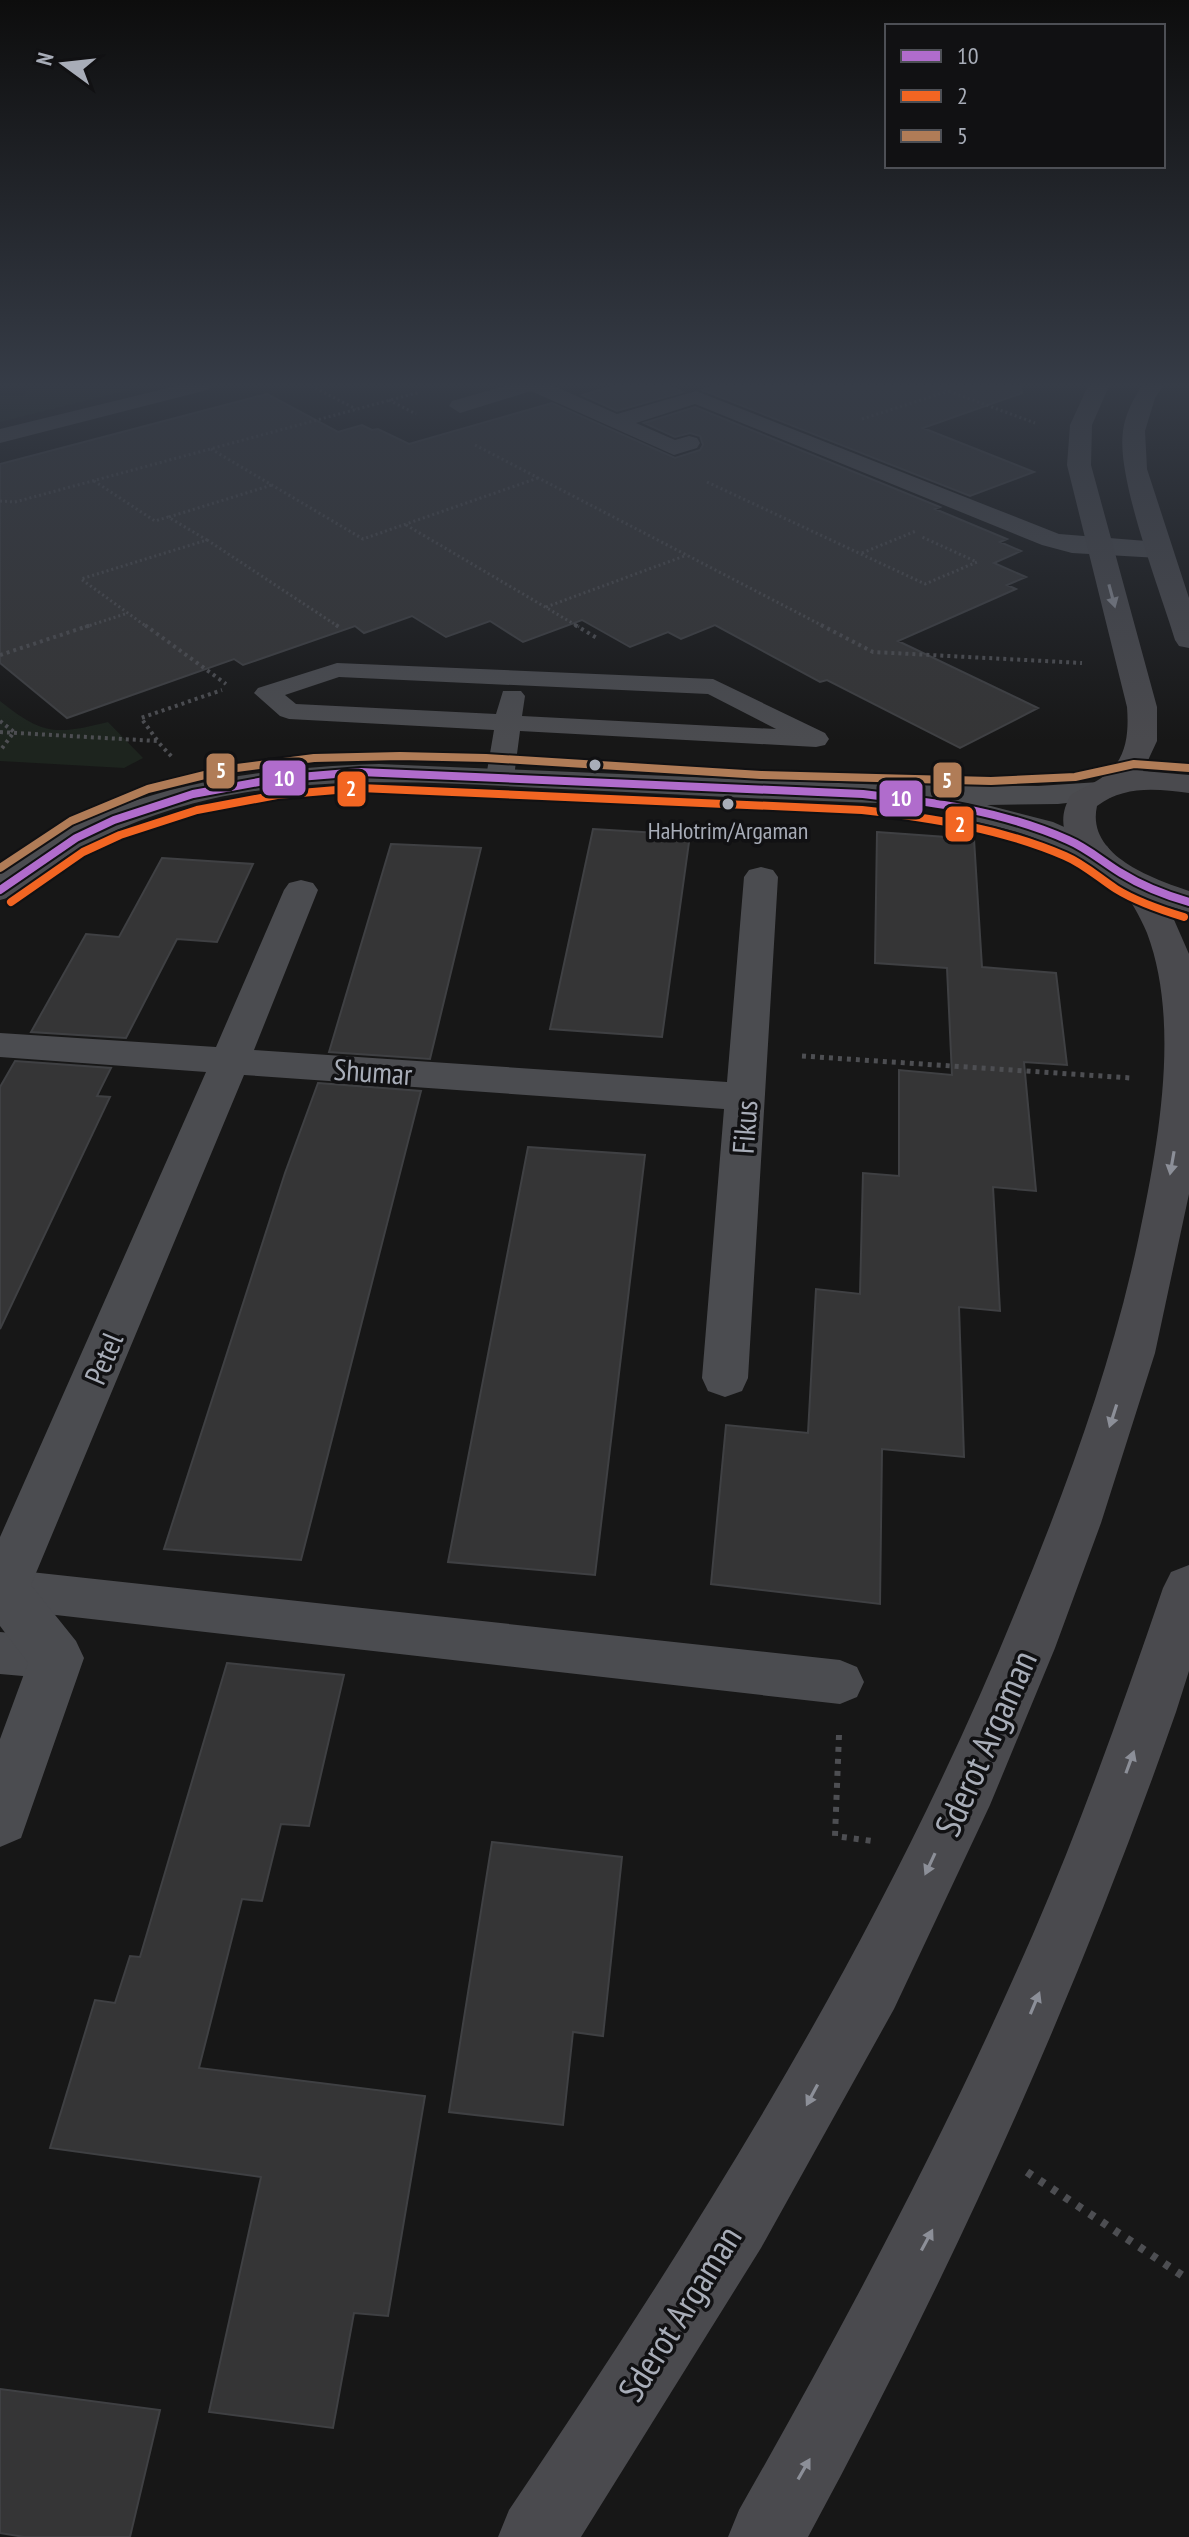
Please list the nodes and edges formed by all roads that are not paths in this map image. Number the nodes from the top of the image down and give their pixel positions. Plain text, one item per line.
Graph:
1 (962, 504) edge
2 (1088, 504) edge
3 (1145, 504) edge
4 (1098, 547) junction
5 (1159, 550) junction
6 (1189, 640) edge
7 (515, 678) junction
8 (508, 722) junction
9 (500, 777) junction
10 (1189, 784) edge
11 (1106, 788) junction
12 (863, 794) junction
13 (1112, 866) junction
14 (761, 877) dead end
15 (0, 890) edge
16 (301, 890) dead end
17 (1189, 902) edge
18 (0, 1045) edge
19 (230, 1061) junction
20 (746, 1097) junction
21 (725, 1378) dead end
22 (1189, 1588) edge
23 (3, 1589) junction
24 (0, 1653) edge
25 (57, 1658) junction
26 (840, 1682) road end
27 (0, 1818) edge
28 (536, 2537) edge
29 (766, 2537) edge

1 - 4 street
2 - 4 street
3 - 5 street
4 - 5 street
4 -> 11 street
5 - 6 street
7 - 8 lane
7 - 8 lane
7 - 8 lane
8 - 9 lane
9 - 12 street
9 - 15 street
10 - 11 street
11 - 12 street
11 - 13 street, Sderot Argaman
12 - 13 street
13 - 17 street
13 -> 28 street, Sderot Argaman
14 - 20 street, Fikus
16 - 19 street, Petel
18 - 19 street, Shumar
19 - 20 street, Shumar
19 - 23 street, Petel
20 - 21 street, Fikus
29 -> 22 street
23 - 25 street
23 - 26 lane
24 - 25 lane
25 - 27 street

